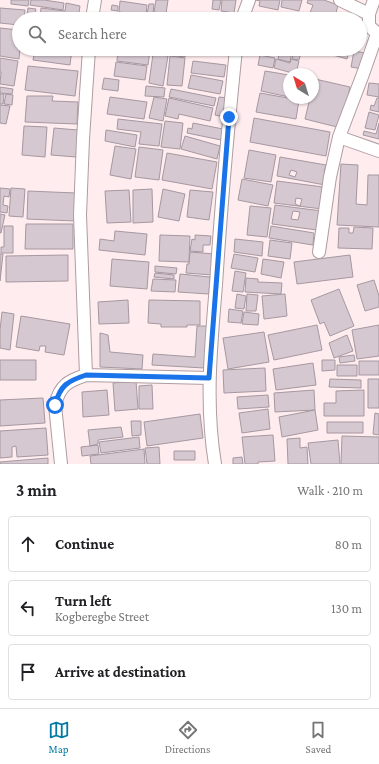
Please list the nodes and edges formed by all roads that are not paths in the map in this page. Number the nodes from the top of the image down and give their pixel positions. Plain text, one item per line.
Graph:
1 (95, 0) edge
2 (249, 0) edge
3 (340, 0) edge
4 (374, 0) edge
5 (93, 12) edge
6 (245, 12) edge
7 (365, 12) edge
8 (369, 14) joint
9 (378, 34) edge
10 (89, 56) edge
11 (235, 56) edge
12 (339, 137) junction
13 (379, 151) edge
14 (319, 252) dead end
15 (86, 375) junction
16 (209, 378) junction
17 (61, 464) edge
18 (215, 464) edge

1 - 5 street
2 - 6 street
3 - 7 street
4 - 8 street
8 - 9 street
9 - 12 street
10 - 15 street
11 - 16 street
12 - 13 street
12 - 14 street
15 - 16 street
15 - 17 street
16 - 18 street

